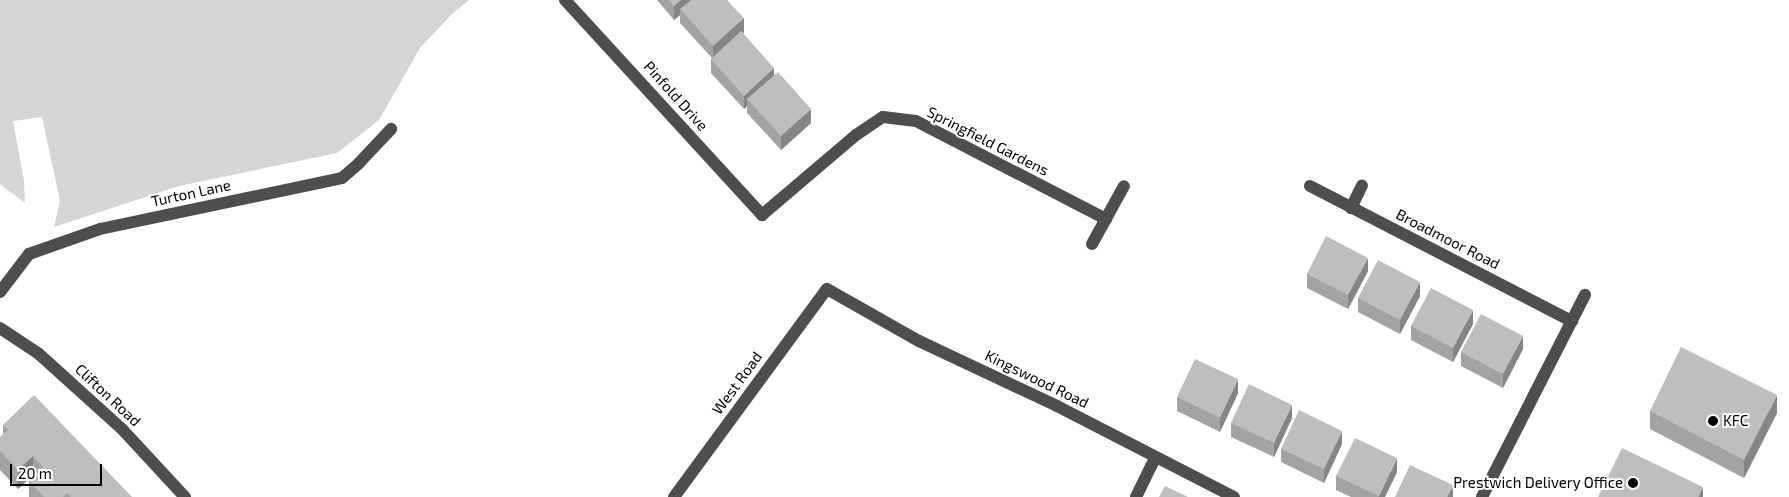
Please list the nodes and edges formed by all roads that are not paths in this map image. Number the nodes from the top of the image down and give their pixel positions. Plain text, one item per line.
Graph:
1 (565, 0) edge
2 (391, 129) dead end
3 (1362, 185) dead end
4 (1124, 186) dead end
5 (1310, 186) dead end
6 (1351, 208) junction
7 (762, 214) joint
8 (1106, 219) junction
9 (1092, 244) dead end
10 (827, 289) joint
11 (0, 292) edge
12 (1585, 295) dead end
13 (1572, 321) junction
14 (0, 328) edge
15 (1155, 458) junction
16 (185, 497) edge
17 (674, 497) edge
18 (1136, 497) edge
19 (1234, 497) edge
20 (1482, 497) edge

1 - 7 street, Pinfold Drive
2 - 11 street, Turton Lane
3 - 6 street
4 - 8 street
5 - 6 street, Broadmoor Road
6 - 13 street, Broadmoor Road
7 - 8 street, Springfield Gardens
8 - 9 street
10 - 15 street, Kingswood Road
10 - 17 street, West Road
12 - 13 street
13 - 20 street
14 - 16 street, Clifton Road
15 - 18 street
15 - 19 street, Kingswood Road

